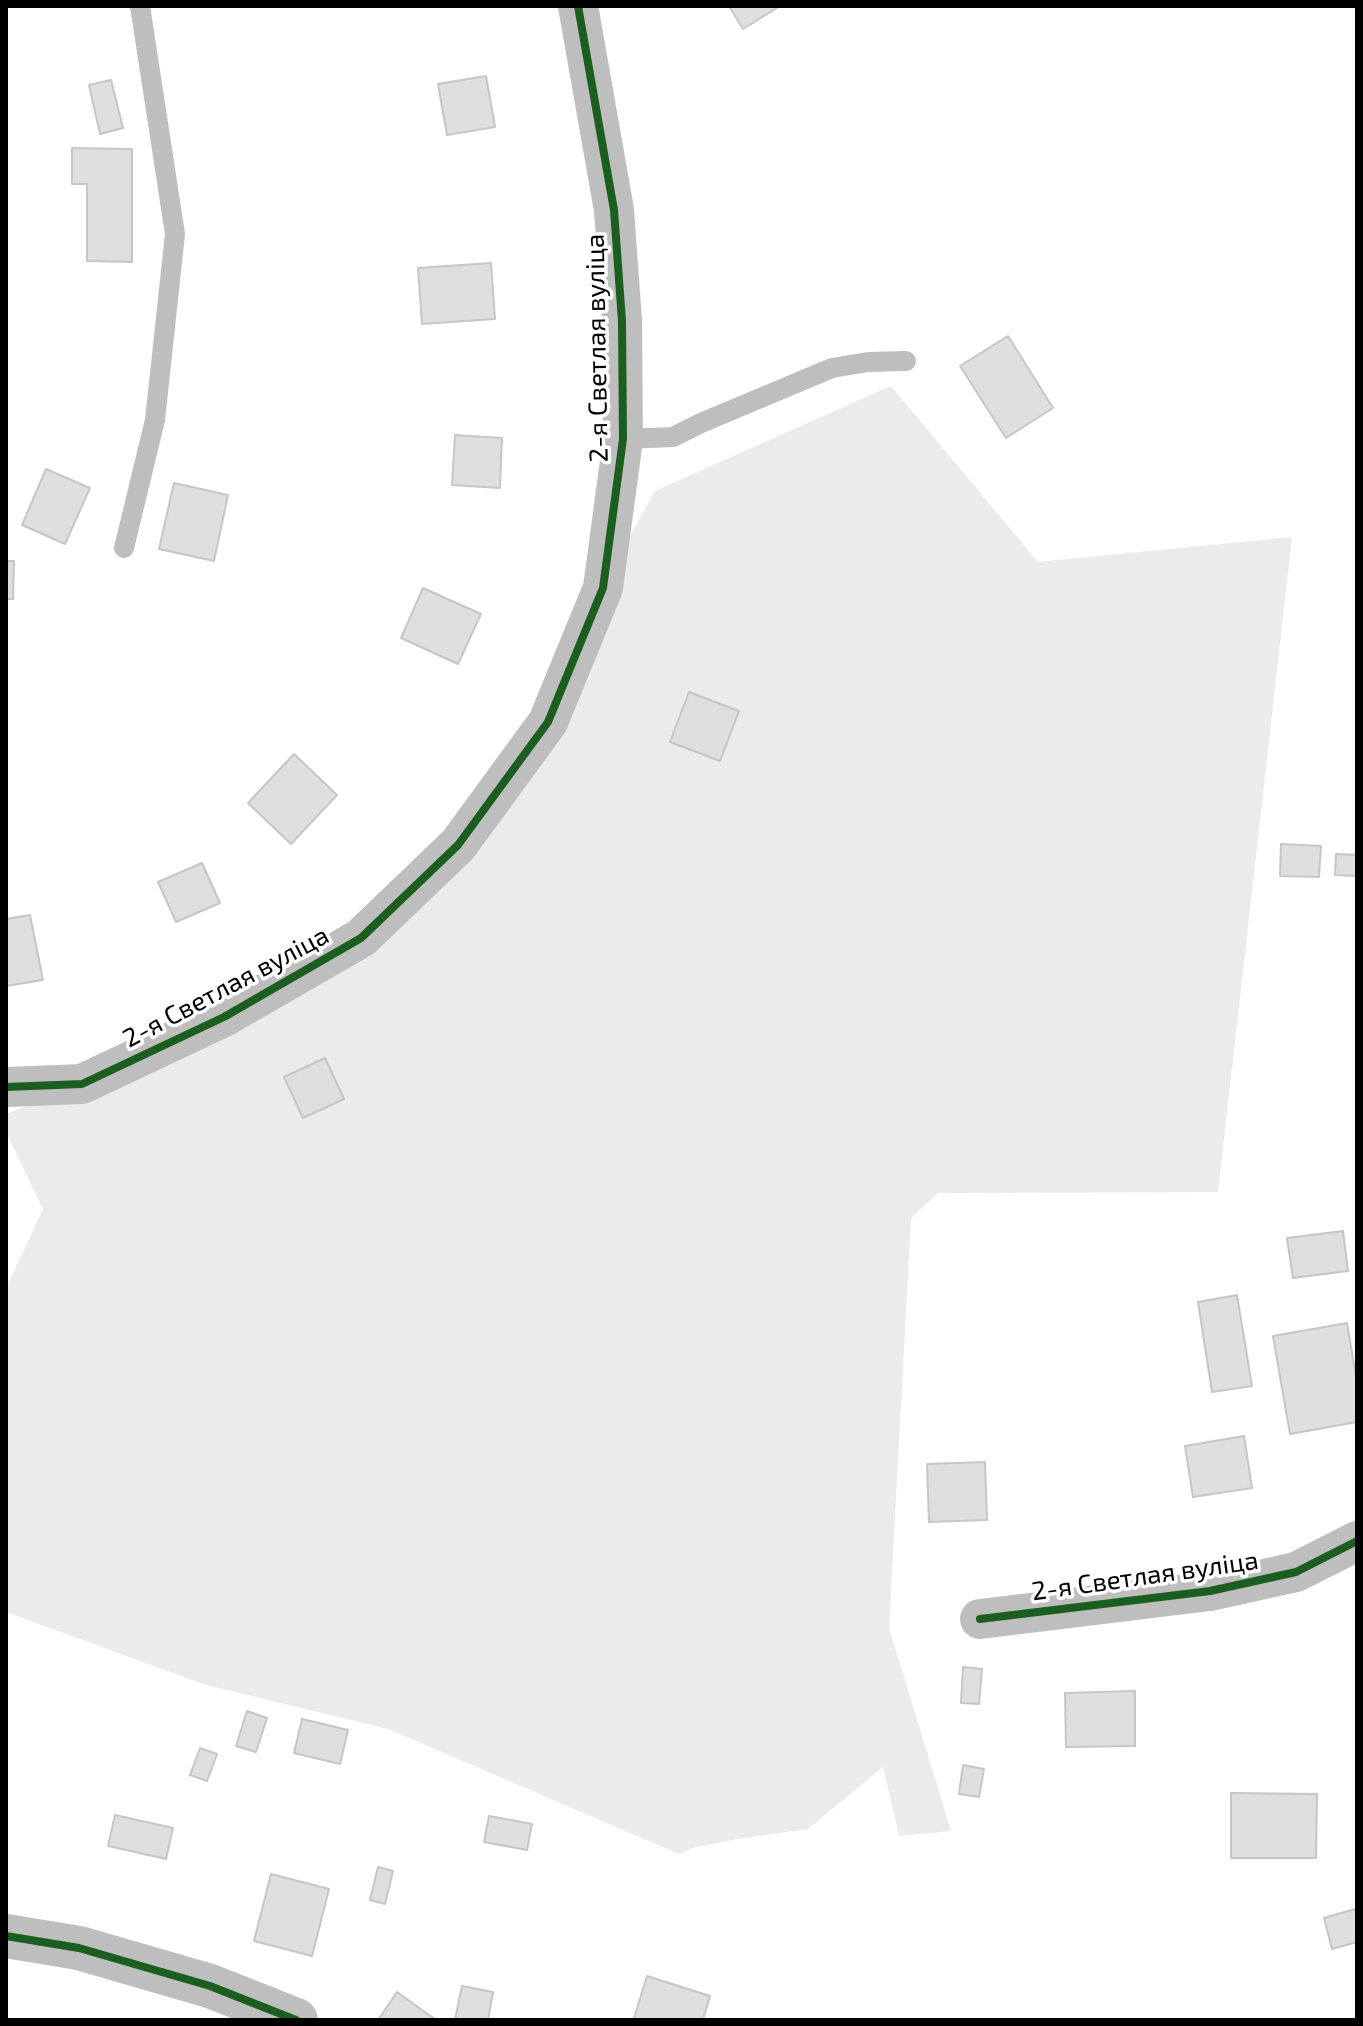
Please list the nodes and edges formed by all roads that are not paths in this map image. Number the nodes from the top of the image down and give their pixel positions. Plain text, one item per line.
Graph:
1 (140, 6) edge
2 (578, 6) edge
3 (906, 361) dead end
4 (623, 439) junction
5 (124, 548) dead end
6 (6, 1087) edge
7 (1357, 1541) edge
8 (980, 1619) dead end
9 (6, 1936) edge
10 (296, 2020) edge

1 - 5 lane
2 - 4 street, 2-я Светлая вуліца
3 - 4 lane
4 - 6 street, 2-я Светлая вуліца
7 - 8 street, 2-я Светлая вуліца
9 - 10 street

